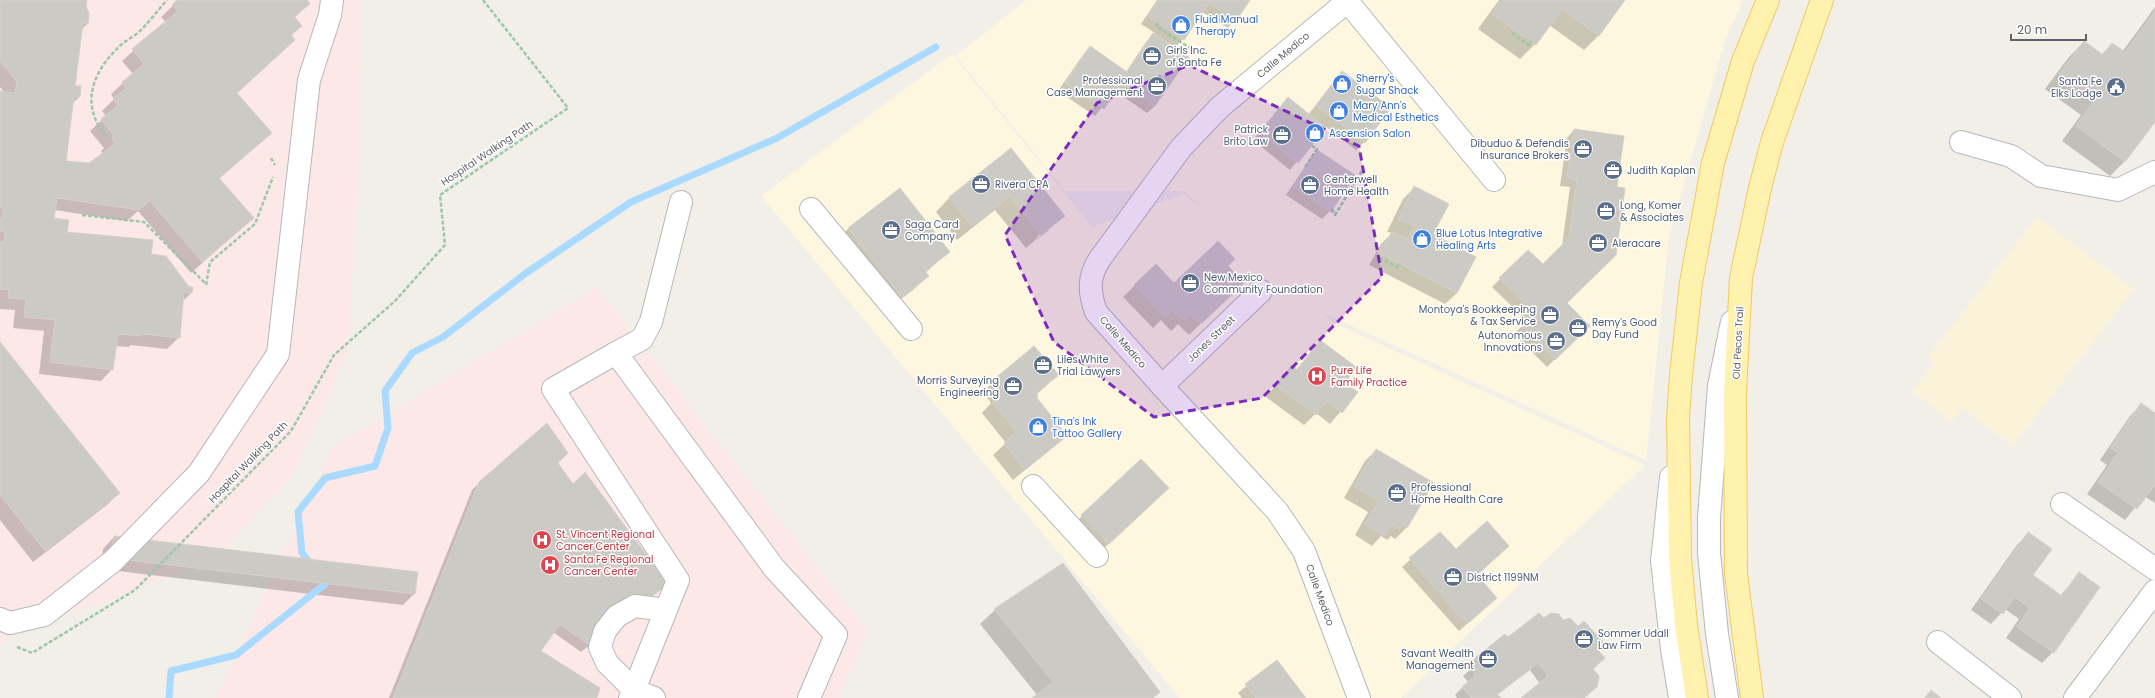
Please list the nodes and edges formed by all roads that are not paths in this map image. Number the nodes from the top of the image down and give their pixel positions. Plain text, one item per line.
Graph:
1 (332, 0) edge
2 (1768, 0) edge
3 (1822, 0) edge
4 (1348, 1) edge
5 (1961, 142) dead end
6 (2155, 172) edge
7 (1494, 180) dead end
8 (681, 202) dead end
9 (811, 209) dead end
10 (1741, 278) junction
11 (1261, 291) dead end
12 (911, 329) dead end
13 (616, 353) junction
14 (1162, 386) junction
15 (1678, 418) junction
16 (1033, 486) dead end
17 (2062, 504) dead end
18 (1097, 556) dead end
19 (2155, 569) edge
20 (2155, 591) edge
21 (666, 610) junction
22 (2148, 615) edge
23 (0, 619) edge
24 (1938, 642) dead end
25 (632, 694) edge
26 (654, 698) edge
27 (809, 698) edge
28 (1359, 698) edge
29 (1680, 698) edge
30 (1697, 698) edge
31 (1727, 698) edge
32 (1752, 698) edge
33 (2010, 698) edge
34 (2075, 698) edge

1 - 23 street
2 - 15 main road
3 - 10 main road, Old Pecos Trail
4 - 7 street
4 - 14 street, Calle Medico
5 - 6 street
8 - 13 street
9 - 12 street
10 - 31 street
10 - 32 main road, Old Pecos Trail
11 - 14 street, Jones Street
13 - 21 street
13 - 27 street
14 - 28 street, Calle Medico
15 - 29 street
15 - 30 main road
16 - 18 street
17 - 19 street
20 - 22 street
21 - 25 street
21 - 25 street
22 - 34 street
24 - 33 street
25 - 26 street

